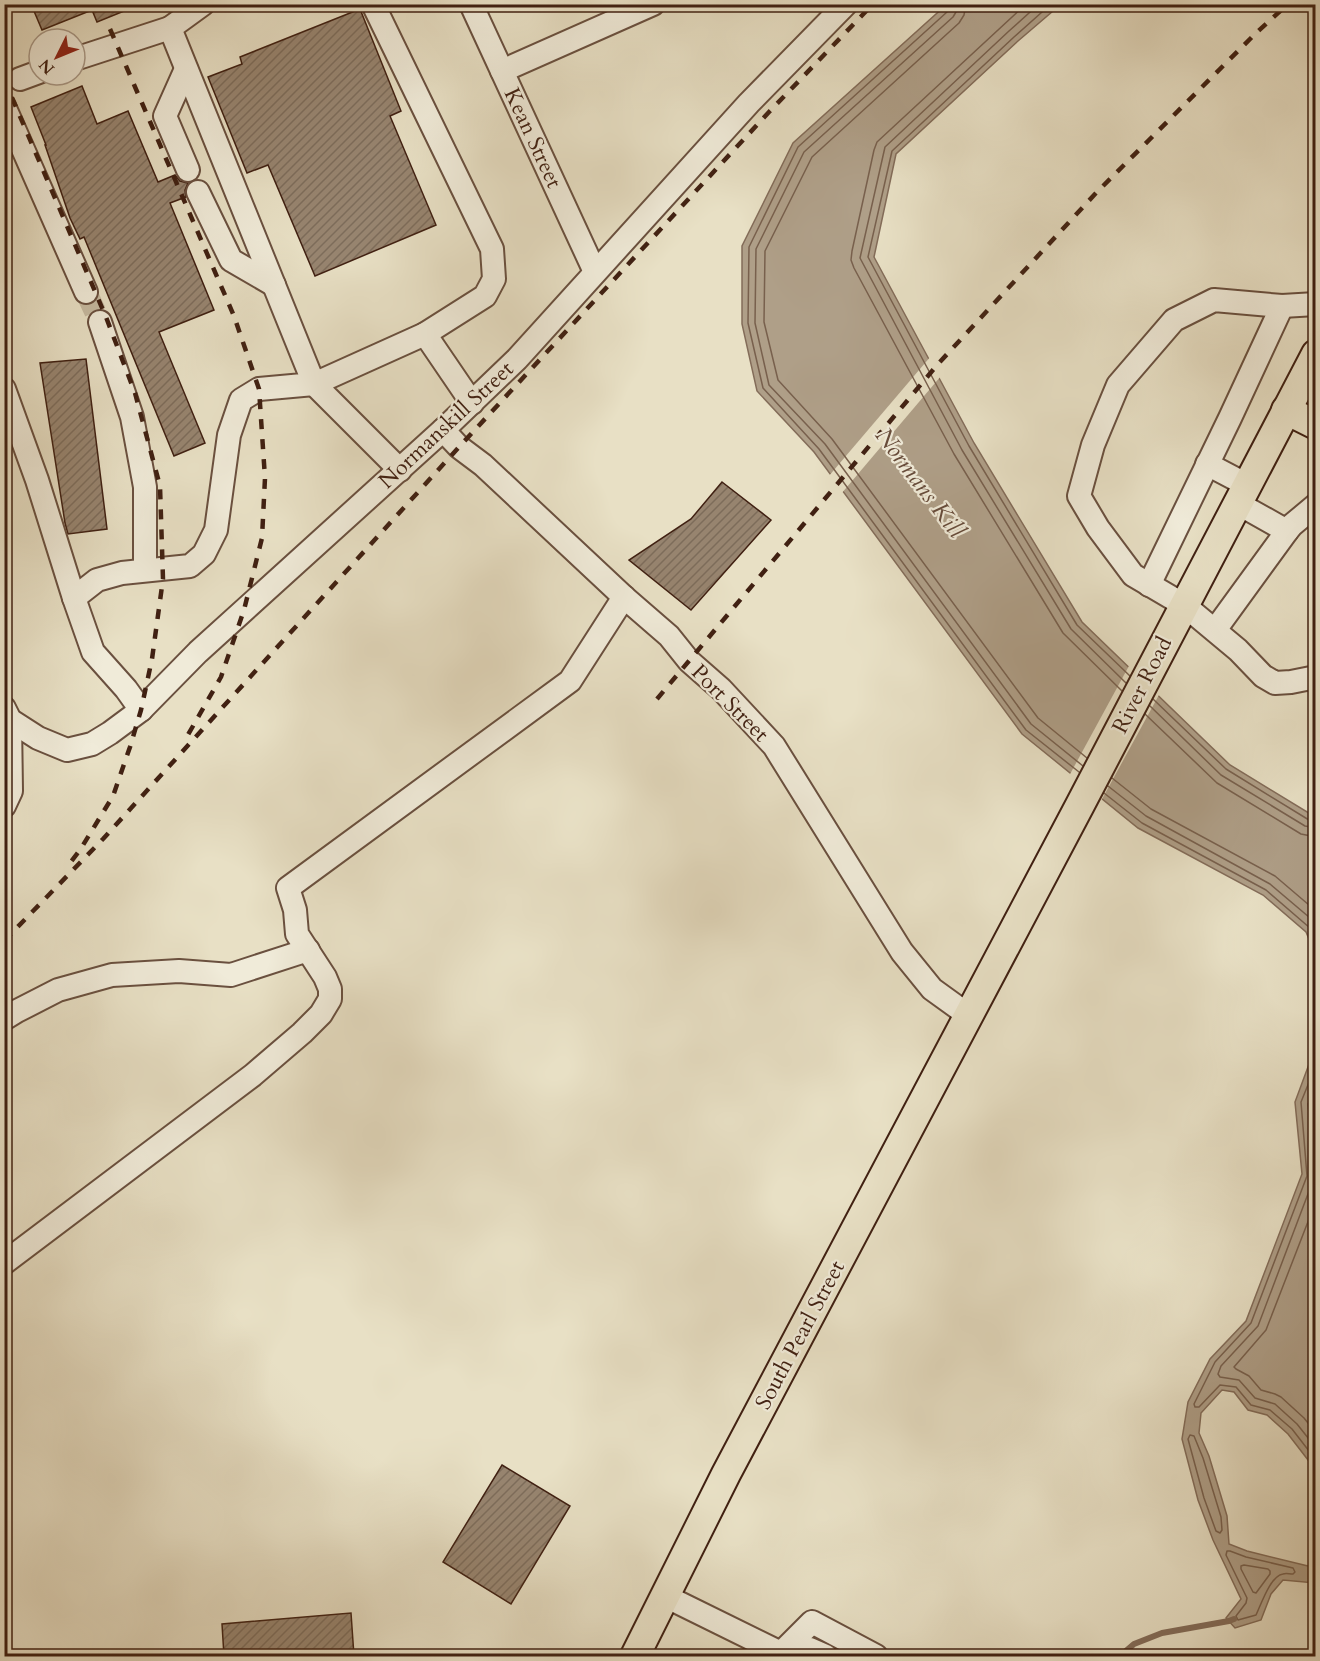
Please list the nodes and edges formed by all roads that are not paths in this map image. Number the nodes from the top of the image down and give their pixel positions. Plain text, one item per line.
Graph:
1 (203, 4) edge
2 (373, 4) edge
3 (471, 4) edge
4 (653, 4) edge
5 (846, 4) edge
6 (170, 28) junction
7 (87, 55) edge
8 (186, 69) junction
9 (502, 71) junction
10 (4, 106) edge
11 (188, 170) dead end
12 (198, 192) dead end
13 (595, 272) junction
14 (274, 285) junction
15 (86, 292) tunnel mouth
16 (1316, 304) edge
17 (1281, 306) junction
18 (100, 322) tunnel mouth
19 (425, 334) junction
20 (1316, 354) edge
21 (314, 384) junction
22 (4, 389) edge
23 (472, 403) junction
24 (1286, 410) junction
25 (1316, 425) edge
26 (443, 430) junction
27 (1207, 464) junction
28 (400, 470) junction
29 (1242, 494) junction
30 (1316, 506) edge
31 (1287, 531) junction
32 (145, 570) junction
33 (1149, 585) junction
34 (624, 597) junction
35 (74, 598) junction
36 (1184, 605) junction
37 (1215, 630) junction
38 (1316, 677) edge
39 (141, 710) junction
40 (7, 714) edge
41 (8, 756) edge
42 (4, 806) edge
43 (308, 950) junction
44 (968, 1015) junction
45 (4, 1019) edge
46 (4, 1263) edge
47 (665, 1596) junction
48 (784, 1655) edge
49 (635, 1656) edge
50 (826, 1656) edge
51 (876, 1656) edge

1 - 6 street
2 - 19 street
3 - 9 street, Kean Street
4 - 9 street
5 - 13 street, Normanskill Street
6 - 7 street
6 - 8 street
8 - 11 street
8 - 14 street
9 - 13 street, Kean Street
10 - 15 street
12 - 14 street
13 - 23 street, Normanskill Street
14 - 21 street
16 - 17 street
17 - 27 street
17 - 33 street
18 - 32 street
19 - 21 street
19 - 23 street
20 - 24 main road, River Road
21 - 28 street
21 - 32 street
22 - 35 street
23 - 26 street, Normanskill Street
24 - 25 main road
24 - 29 main road, River Road
26 - 28 street, Normanskill Street
26 - 34 street, Port Street
27 - 29 street
27 - 33 street
28 - 39 street, Normanskill Street
29 - 31 street
29 - 36 main road, River Road
30 - 31 street
31 - 37 street
32 - 35 street
33 - 36 street
34 - 43 street
34 - 44 street, Port Street
35 - 39 street
36 - 37 street
36 - 44 main road, River Road
37 - 38 street
39 - 40 street, Normanskill Street
40 - 41 street
41 - 42 street
43 - 45 street
43 - 46 street
44 - 47 main road, South Pearl Street
47 - 48 street
47 - 49 main road, South Pearl Street
48 - 50 street
48 - 51 street

